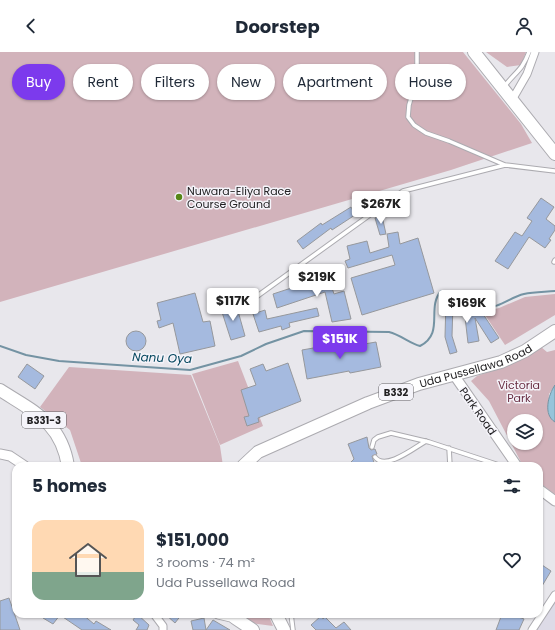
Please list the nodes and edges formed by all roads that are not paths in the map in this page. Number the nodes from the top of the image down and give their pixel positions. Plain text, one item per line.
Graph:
1 (417, 52) edge
2 (475, 52) edge
3 (529, 52) edge
4 (535, 52) edge
5 (503, 89) junction
6 (512, 100) junction
7 (555, 154) edge
8 (505, 164) junction
9 (555, 171) edge
10 (245, 305) dead end
11 (555, 331) edge
12 (454, 375) junction
13 (0, 390) edge
14 (426, 441) junction
15 (372, 447) dead end
16 (449, 448) junction
17 (0, 454) edge
18 (375, 456) dead end
19 (19, 462) edge
20 (67, 462) edge
21 (247, 462) edge
22 (450, 462) edge
23 (490, 462) edge
24 (514, 462) edge
25 (543, 492) edge
26 (555, 501) edge
27 (555, 594) edge
28 (543, 613) edge
29 (157, 618) edge
30 (237, 618) edge
31 (278, 618) edge
32 (279, 618) edge
33 (291, 618) edge
34 (540, 618) edge
35 (163, 630) edge
36 (253, 630) edge
37 (284, 630) edge
38 (292, 630) edge
39 (532, 630) edge

1 - 8 lane
2 - 5 main road
3 - 5 lane
4 - 6 street
5 - 6 main road
6 - 7 main road
8 - 9 lane
8 - 10 lane
11 - 12 main road, Uda Pussellawa Road / B332
12 - 21 main road, Uda Pussellawa Road / B332
12 - 24 street, Park Road
13 - 20 main road, B331-3
14 - 15 lane
14 - 16 lane
14 - 18 lane
16 - 22 lane
16 - 23 lane
17 - 19 street
25 - 26 street
27 - 28 street
29 - 35 street
30 - 36 main road
31 - 37 main road
32 - 38 street
33 - 38 lane
34 - 39 street

